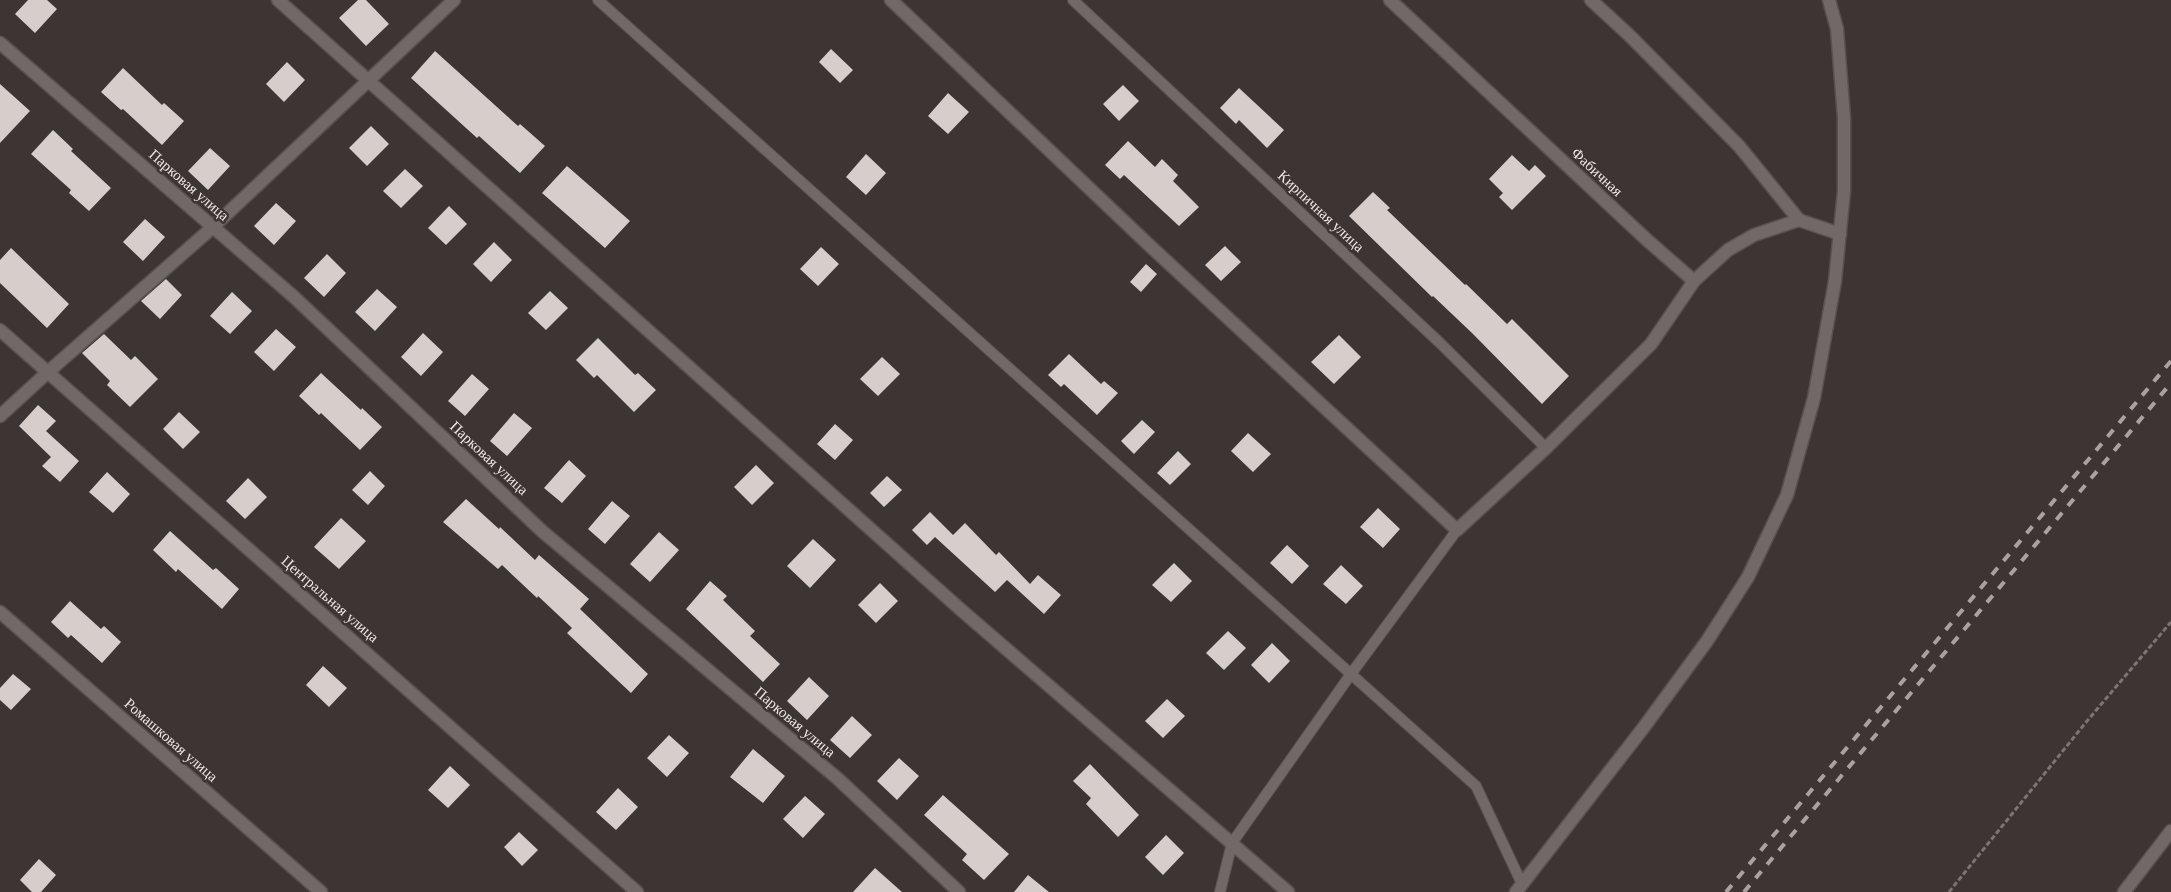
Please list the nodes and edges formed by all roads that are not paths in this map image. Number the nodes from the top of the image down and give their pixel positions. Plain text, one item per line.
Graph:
1 (278, 0) edge
2 (454, 0) edge
3 (598, 0) edge
4 (891, 0) edge
5 (1073, 0) edge
6 (1390, 0) edge
7 (1591, 0) edge
8 (1829, 0) edge
9 (0, 43) edge
10 (369, 81) junction
11 (1799, 220) junction
12 (213, 227) junction
13 (1840, 234) junction
14 (1694, 281) junction
15 (0, 330) edge
16 (48, 372) junction
17 (0, 416) edge
18 (1546, 448) junction
19 (1457, 530) junction
20 (0, 612) edge
21 (1351, 674) junction
22 (2171, 831) edge
23 (1232, 843) junction
24 (1519, 888) edge
25 (321, 892) edge
26 (637, 892) edge
27 (959, 892) edge
28 (1220, 892) edge
29 (1288, 892) edge
30 (2124, 892) edge

1 - 10 street
2 - 10 street
3 - 21 lane
4 - 19 street
5 - 18 lane, Кирпичная улица
6 - 14 street, Фабичная
7 - 11 street
8 - 13 street
9 - 12 street, Парковая улица
10 - 12 street
10 - 23 street
11 - 13 street
11 - 14 street
12 - 16 street
12 - 27 street, Парковая улица
13 - 24 street
14 - 18 street
15 - 16 street, Центральная улица
16 - 17 street
16 - 26 street, Центральная улица
18 - 19 street
19 - 21 lane
20 - 25 street, Ромашковая улица
21 - 23 lane
21 - 24 lane
22 - 30 street
23 - 28 lane
23 - 29 street

